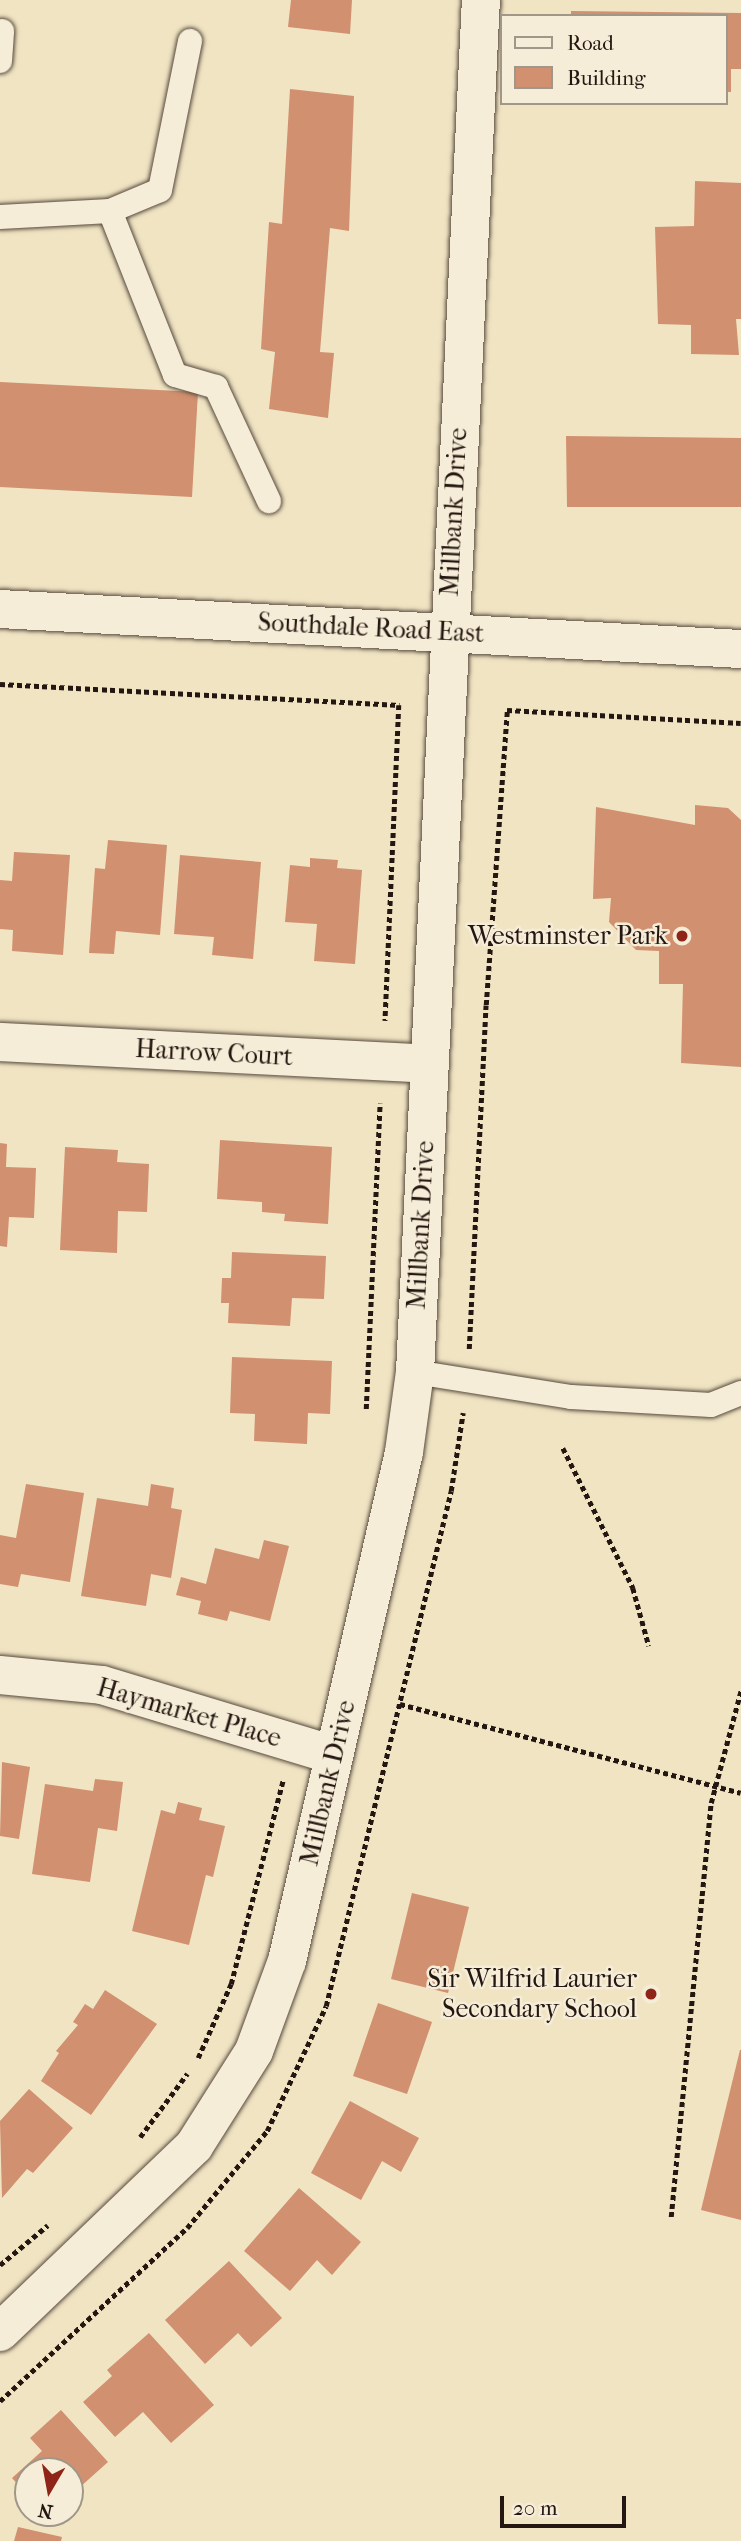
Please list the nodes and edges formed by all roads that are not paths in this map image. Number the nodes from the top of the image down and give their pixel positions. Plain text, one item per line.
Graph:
1 (481, 0) edge
2 (2, 31) dead end
3 (190, 41) dead end
4 (0, 61) edge
5 (110, 211) junction
6 (0, 217) edge
7 (269, 501) dead end
8 (0, 609) edge
9 (448, 632) junction
10 (741, 649) edge
11 (0, 1042) edge
12 (429, 1064) junction
13 (415, 1372) junction
14 (741, 1393) edge
15 (0, 1675) edge
16 (334, 1755) junction
17 (0, 2332) edge

1 - 9 street, Millbank Drive
2 - 4 lane
3 - 5 lane
5 - 6 lane
5 - 7 lane
8 - 9 street, Southdale Road East
9 - 10 street, Southdale Road East
9 - 12 street, Millbank Drive
11 - 12 street, Harrow Court
12 - 13 street, Millbank Drive
13 - 14 lane
13 - 16 street, Millbank Drive
15 - 16 street, Haymarket Place
16 - 17 street, Millbank Drive

